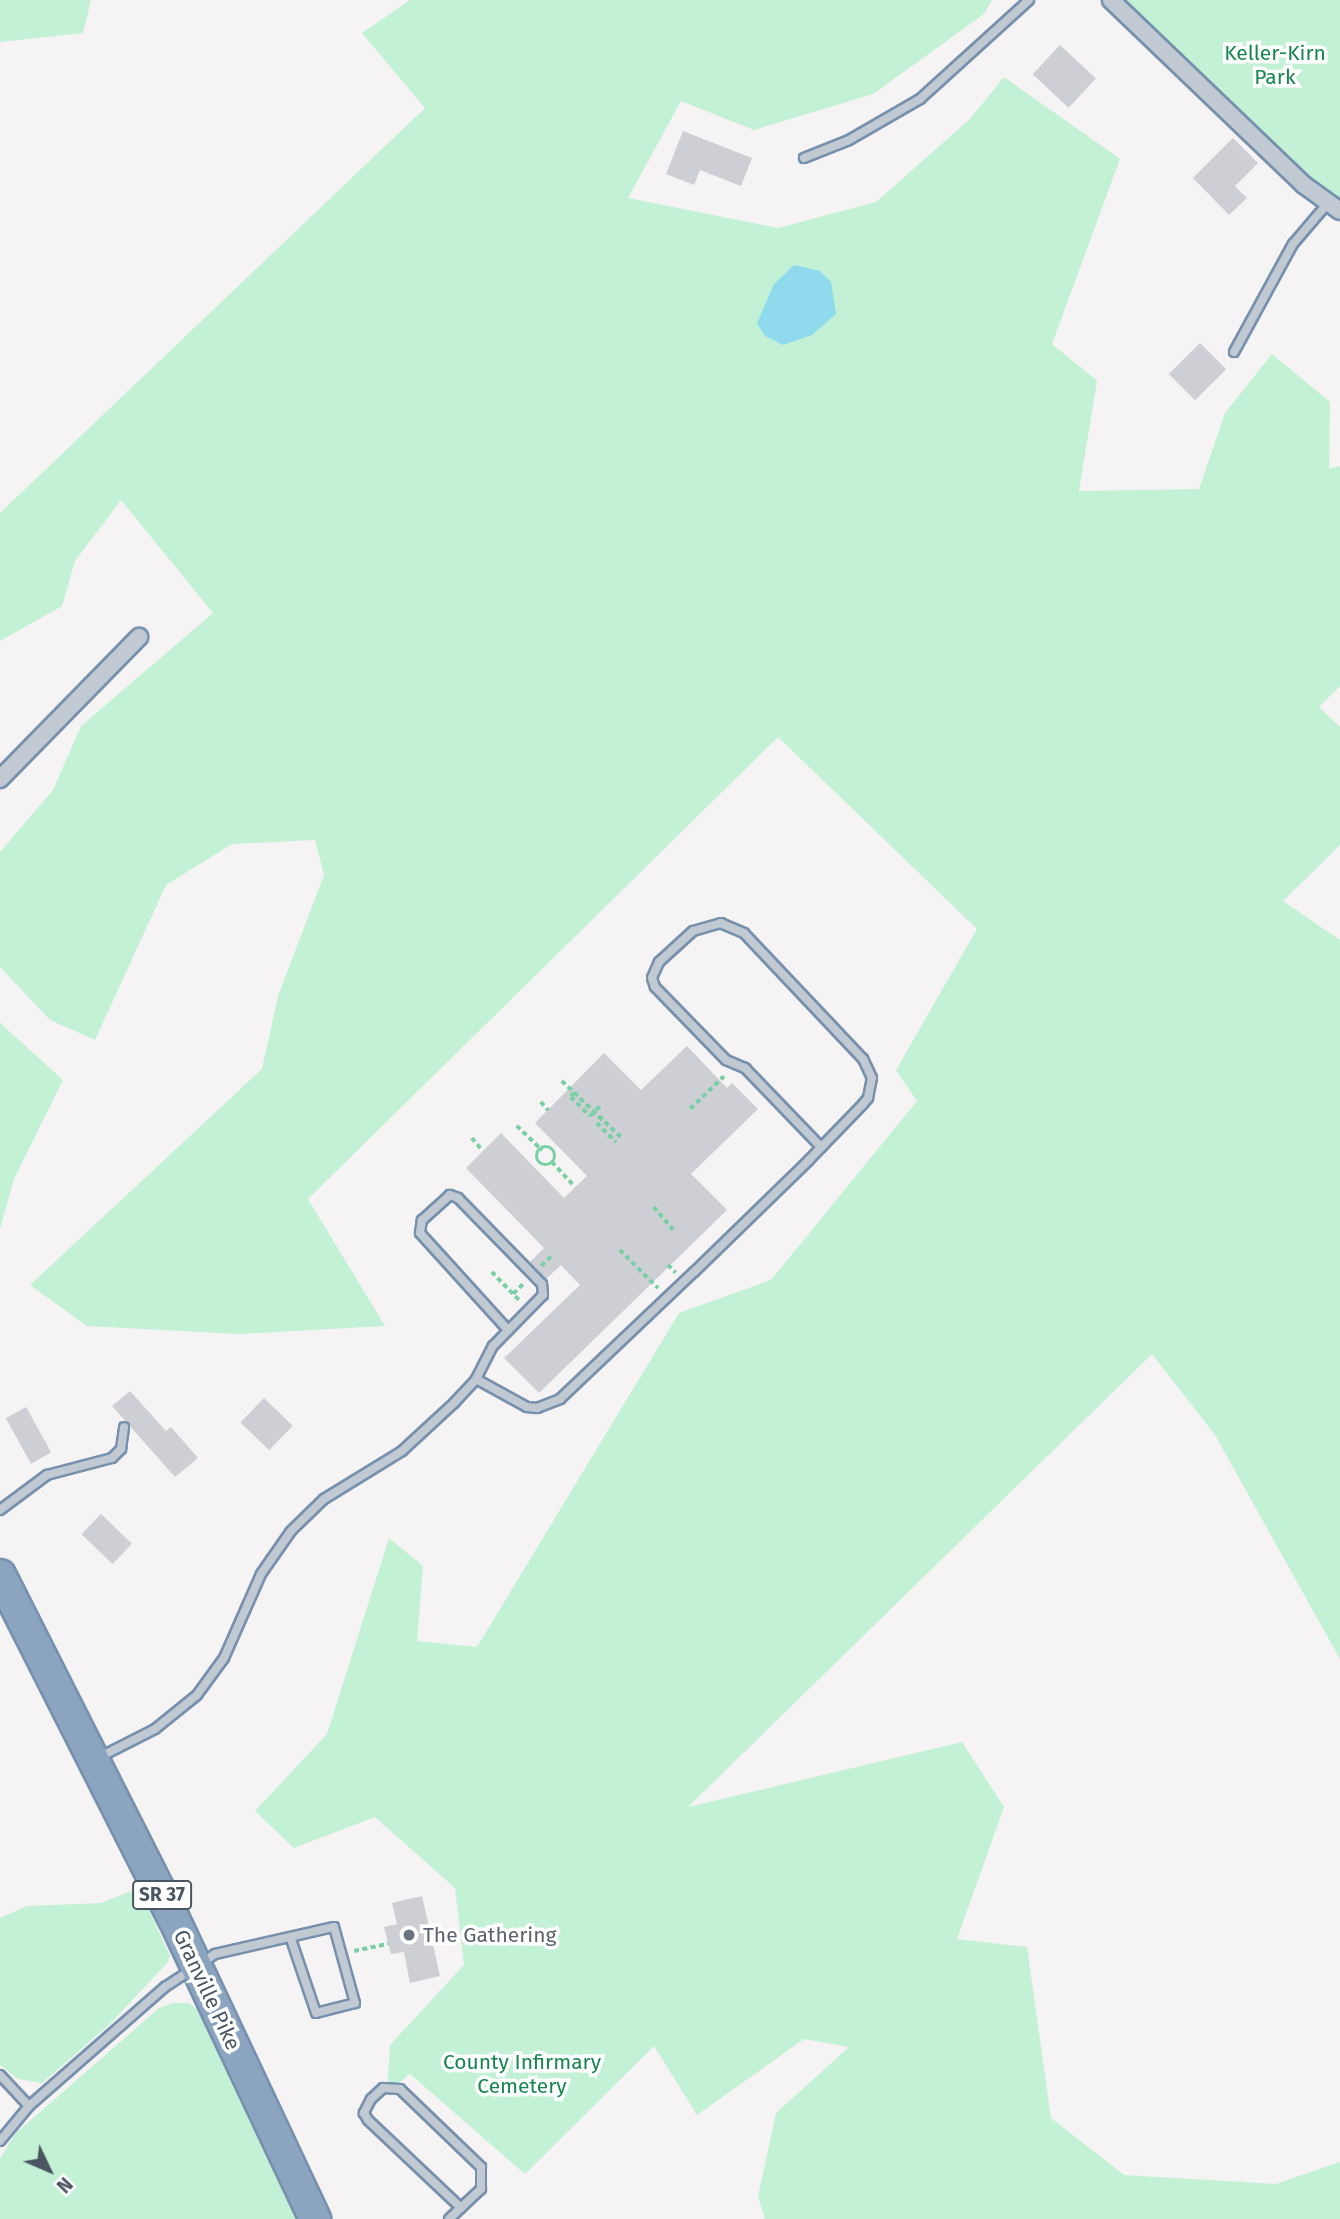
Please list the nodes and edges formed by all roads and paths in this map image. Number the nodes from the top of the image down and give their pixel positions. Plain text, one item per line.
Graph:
1 (1028, 0) edge
2 (1111, 0) edge
3 (804, 158) dead end
4 (1334, 207) edge
5 (1234, 352) dead end
6 (139, 637) dead end
7 (0, 779) edge
8 (724, 1076) dead end
9 (562, 1082) dead end
10 (574, 1093) junction
11 (541, 1102) dead end
12 (602, 1104) dead end
13 (690, 1109) dead end
14 (548, 1110) dead end
15 (596, 1110) junction
16 (603, 1117) junction
17 (517, 1126) dead end
18 (621, 1137) dead end
19 (472, 1138) dead end
20 (616, 1142) dead end
21 (821, 1147) junction
22 (542, 1150) junction
23 (483, 1151) dead end
24 (552, 1163) junction
25 (575, 1187) dead end
26 (654, 1206) dead end
27 (673, 1230) dead end
28 (620, 1250) dead end
29 (552, 1255) dead end
30 (668, 1265) dead end
31 (540, 1267) dead end
32 (492, 1272) dead end
33 (676, 1273) dead end
34 (526, 1281) dead end
35 (659, 1290) dead end
36 (513, 1294) junction
37 (520, 1301) dead end
38 (508, 1330) junction
39 (476, 1378) junction
40 (124, 1427) dead end
41 (0, 1510) edge
42 (0, 1575) edge
43 (96, 1759) junction
44 (291, 1939) junction
45 (388, 1944) dead end
46 (342, 1954) junction
47 (195, 1966) junction
48 (0, 2075) edge
49 (29, 2106) junction
50 (0, 2141) edge
51 (461, 2208) junction
52 (315, 2219) edge
53 (449, 2219) edge

1 - 3 lane
2 - 4 street
4 - 5 lane
6 - 7 street
8 - 13 path
9 - 10 path
10 - 15 path
10 - 15 path
11 - 14 path
12 - 15 path
15 - 16 path
16 - 18 path
16 - 20 path
17 - 22 path
19 - 23 path
21 - 21 lane
21 - 39 lane
22 - 24 path
22 - 24 path
24 - 25 path
26 - 27 path
28 - 35 path
29 - 31 path
30 - 33 path
32 - 36 path
34 - 36 path
36 - 37 path
38 - 38 lane
38 - 39 lane
39 - 43 lane
40 - 41 lane
42 - 43 highway, Granville Pike / SR 37
43 - 47 highway, Granville Pike / SR 37
44 - 46 lane
44 - 46 lane
44 - 47 lane
45 - 46 path
47 - 49 lane
47 - 52 highway, Granville Pike / SR 37
48 - 49 lane
49 - 50 lane
51 - 51 lane
51 - 53 lane

